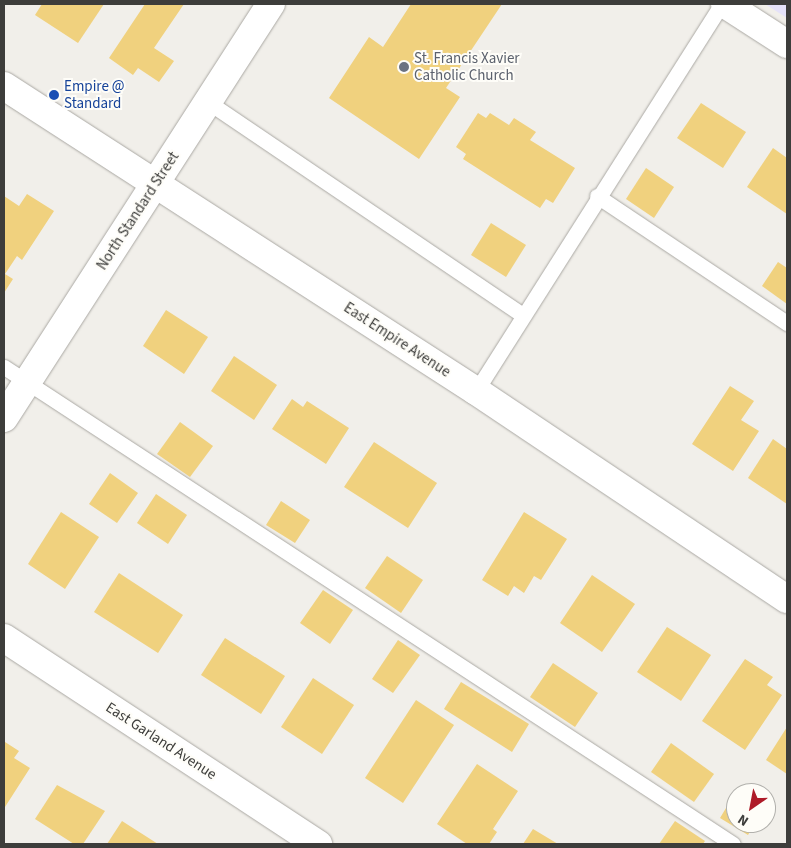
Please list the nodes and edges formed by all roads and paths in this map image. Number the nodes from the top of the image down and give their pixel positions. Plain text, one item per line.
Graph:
1 (271, 4) edge
2 (723, 4) edge
3 (787, 44) edge
4 (4, 86) edge
5 (208, 102) junction
6 (156, 183) junction
7 (597, 196) junction
8 (523, 315) junction
9 (787, 323) edge
10 (4, 367) edge
11 (27, 382) junction
12 (476, 391) junction
13 (4, 418) edge
14 (787, 600) edge
15 (4, 638) edge
16 (318, 844) edge
17 (732, 844) edge

1 - 5 street, North Standard Street
2 - 3 street
2 - 7 lane
4 - 6 street, East Empire Avenue
5 - 6 street, North Standard Street
5 - 8 lane
6 - 11 street, North Standard Street
6 - 12 street, East Empire Avenue
7 - 8 lane
7 - 9 lane
8 - 12 lane
10 - 11 lane
11 - 13 street, North Standard Street
11 - 17 lane
12 - 14 street, East Empire Avenue
15 - 16 street, East Garland Avenue

